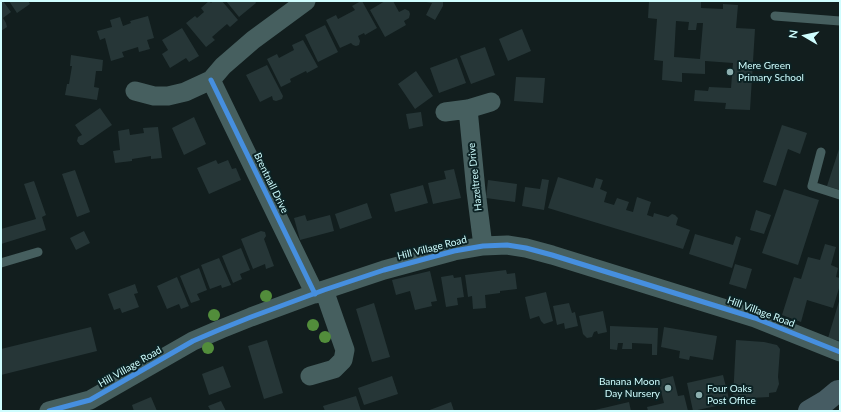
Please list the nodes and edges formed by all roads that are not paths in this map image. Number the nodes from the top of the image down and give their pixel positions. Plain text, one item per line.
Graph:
1 (306, 1) edge
2 (775, 16) dead end
3 (840, 21) edge
4 (211, 80) junction
5 (135, 91) dead end
6 (491, 102) dead end
7 (468, 109) junction
8 (445, 112) dead end
9 (821, 152) dead end
10 (840, 195) edge
11 (483, 246) junction
12 (38, 252) dead end
13 (1, 263) edge
14 (319, 292) junction
15 (838, 354) edge
16 (310, 376) dead end
17 (839, 396) edge
18 (93, 406) edge
19 (49, 411) edge
20 (809, 411) edge

1 - 4 street
2 - 3 lane
4 - 5 street
4 - 14 street, Brentnall Drive
6 - 7 street
7 - 8 street
7 - 11 street, Hazeltree Drive
9 - 10 lane
11 - 14 street, Hill Village Road
11 - 15 street, Hill Village Road
12 - 13 lane
14 - 16 street, Brentnall Drive
14 - 18 street, Hill Village Road
17 - 20 main road
18 - 19 street, Hill Village Road

